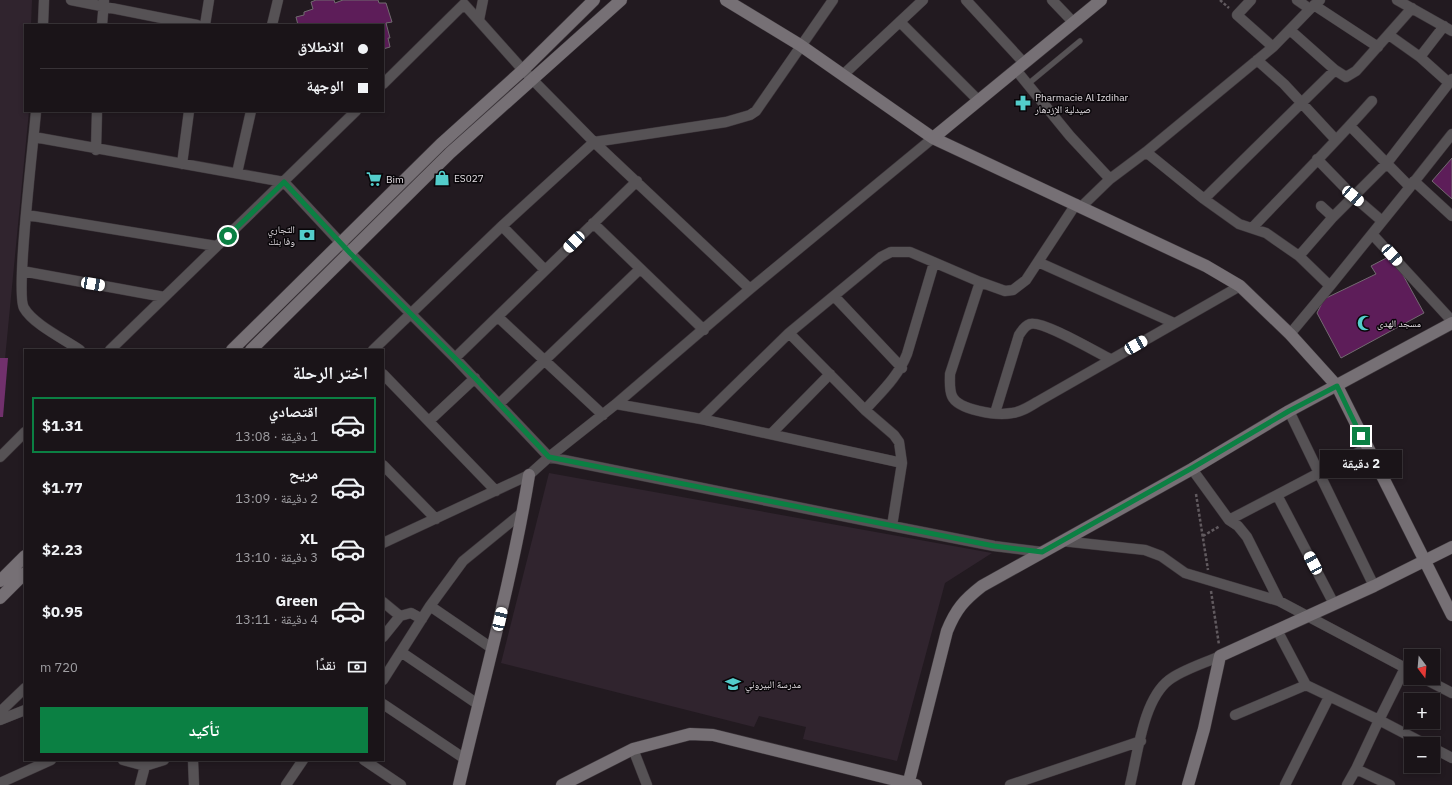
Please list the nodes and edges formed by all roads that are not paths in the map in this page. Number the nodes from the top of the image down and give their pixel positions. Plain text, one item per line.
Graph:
1 (44, 0) edge
2 (71, 0) edge
3 (209, 0) edge
4 (278, 0) edge
5 (483, 0) edge
6 (594, 0) edge
7 (620, 0) edge
8 (726, 0) edge
9 (833, 0) edge
10 (923, 0) edge
11 (966, 0) edge
12 (1052, 0) edge
13 (1101, 0) edge
14 (1251, 0) edge
15 (1297, 0) edge
16 (1397, 0) edge
17 (462, 2) edge
18 (103, 3) edge
19 (1315, 5) edge
20 (1412, 8) junction
21 (479, 20) junction
22 (900, 22) junction
23 (1073, 22) junction
24 (43, 24) edge
25 (102, 24) edge
26 (193, 24) edge
27 (204, 24) edge
28 (272, 24) edge
29 (1448, 29) edge
30 (1290, 30) junction
31 (1389, 35) junction
32 (1080, 40) dead end
33 (800, 45) junction
34 (1273, 46) junction
35 (1378, 47) junction
36 (1420, 57) junction
37 (1257, 60) junction
38 (1020, 66) junction
39 (523, 70) junction
40 (1335, 70) junction
41 (844, 74) junction
42 (532, 78) junction
43 (1451, 81) edge
44 (384, 83) edge
45 (1028, 84) junction
46 (978, 100) junction
47 (1372, 101) dead end
48 (1301, 102) junction
49 (36, 112) edge
50 (97, 112) edge
51 (189, 112) edge
52 (251, 112) edge
53 (355, 112) edge
54 (1350, 126) junction
55 (1452, 134) edge
56 (34, 137) junction
57 (933, 138) junction
58 (1336, 140) junction
59 (594, 142) junction
60 (96, 150) junction
61 (1146, 152) junction
62 (1317, 159) junction
63 (182, 164) junction
64 (1387, 164) junction
65 (237, 173) junction
66 (1110, 179) junction
67 (637, 181) junction
68 (284, 182) junction
69 (1412, 184) junction
70 (1353, 196) junction
71 (1204, 199) junction
72 (1079, 206) junction
73 (1321, 206) dead end
74 (27, 215) junction
75 (1452, 216) edge
76 (1333, 217) junction
77 (1382, 221) junction
78 (593, 223) junction
79 (502, 226) junction
80 (1253, 227) junction
81 (1372, 234) junction
82 (340, 243) junction
83 (216, 246) junction
84 (350, 253) junction
85 (1299, 256) junction
86 (1038, 262) junction
87 (934, 263) junction
88 (640, 269) junction
89 (545, 270) junction
90 (22, 271) junction
91 (980, 282) junction
92 (1240, 286) junction
93 (1330, 286) junction
94 (750, 289) junction
95 (834, 296) junction
96 (164, 297) junction
97 (411, 314) junction
98 (498, 317) junction
99 (1452, 322) edge
100 (1174, 323) junction
101 (704, 330) junction
102 (789, 333) junction
103 (1290, 334) junction
104 (79, 349) edge
105 (111, 349) edge
106 (233, 349) edge
107 (252, 349) edge
108 (374, 349) edge
109 (455, 358) junction
110 (1110, 359) junction
111 (543, 360) junction
112 (902, 368) junction
113 (830, 374) junction
114 (384, 375) edge
115 (475, 378) junction
116 (1337, 386) junction
117 (499, 404) junction
118 (616, 404) junction
119 (865, 410) junction
120 (1289, 411) junction
121 (995, 413) junction
122 (603, 415) junction
123 (702, 419) junction
124 (429, 421) junction
125 (24, 433) edge
126 (771, 434) junction
127 (1367, 448) junction
128 (0, 457) edge
129 (549, 457) junction
130 (902, 463) junction
131 (384, 466) edge
132 (1192, 468) junction
133 (1319, 473) junction
134 (529, 475) junction
135 (496, 491) junction
136 (1277, 495) junction
137 (523, 512) junction
138 (436, 519) junction
139 (1229, 520) junction
140 (892, 526) junction
141 (1062, 540) junction
142 (384, 543) edge
143 (1452, 547) edge
144 (1042, 552) junction
145 (24, 557) edge
146 (1425, 561) junction
147 (24, 574) edge
148 (0, 581) edge
149 (1374, 586) junction
150 (0, 598) edge
151 (1279, 601) junction
152 (384, 603) edge
153 (1334, 604) junction
154 (430, 606) junction
155 (1451, 611) edge
156 (400, 616) junction
157 (1309, 617) junction
158 (422, 619) junction
159 (1277, 630) junction
160 (384, 636) edge
161 (493, 649) junction
162 (401, 652) junction
163 (1220, 656) junction
164 (1404, 668) edge
165 (1404, 677) edge
166 (384, 678) edge
167 (1306, 685) junction
168 (1437, 685) edge
169 (24, 689) edge
170 (1452, 693) edge
171 (1329, 697) junction
172 (384, 705) edge
173 (479, 705) junction
174 (24, 710) edge
175 (0, 712) edge
176 (1235, 715) dead end
177 (0, 720) edge
178 (1379, 720) junction
179 (1412, 737) edge
180 (1141, 741) junction
181 (633, 749) junction
182 (1440, 752) edge
183 (1452, 758) edge
184 (465, 759) junction
185 (50, 761) edge
186 (127, 761) edge
187 (161, 761) edge
188 (193, 761) edge
189 (302, 761) edge
190 (365, 761) edge
191 (145, 766) junction
192 (1356, 769) junction
193 (0, 783) edge
194 (911, 784) edge
195 (140, 785) edge
196 (194, 785) edge
197 (286, 785) edge
198 (401, 785) edge
199 (459, 785) edge
200 (562, 785) edge
201 (647, 785) edge
202 (1010, 785) edge
203 (1130, 785) edge
204 (1188, 785) edge
205 (1285, 785) edge
206 (1347, 785) edge
207 (1390, 785) edge

1 - 24 street
2 - 18 street
3 - 27 street
4 - 28 street
5 - 21 street
6 - 39 street
7 - 42 street
8 - 33 street
9 - 33 street
10 - 22 street
11 - 38 street
12 - 23 street
13 - 23 street
14 - 34 street
15 - 19 street
16 - 20 street
17 - 21 street
17 - 44 street
18 - 25 street
18 - 26 street
19 - 30 street
19 - 35 street
20 - 29 street
20 - 31 street
21 - 39 street
22 - 41 street
22 - 46 street
23 - 38 street
29 - 36 street
30 - 34 street
30 - 40 street
31 - 35 street
31 - 36 street
32 - 45 lane
33 - 41 street
33 - 59 street
34 - 37 street
35 - 40 street
36 - 43 street
37 - 48 street
37 - 61 street
38 - 45 street
38 - 46 street
39 - 42 street
39 - 82 street
40 - 48 street
41 - 57 street
42 - 59 street
42 - 84 street
43 - 64 street
45 - 66 street
46 - 57 street
47 - 54 street
48 - 58 street
48 - 71 street
49 - 56 street
50 - 60 street
51 - 63 street
52 - 65 street
53 - 68 street
54 - 58 street
54 - 64 street
55 - 69 street
56 - 60 street
56 - 74 street
57 - 72 street
57 - 94 street
58 - 62 street
59 - 67 street
59 - 79 street
60 - 63 street
61 - 66 street
61 - 71 street
62 - 70 street
62 - 80 street
63 - 65 street
64 - 69 street
64 - 70 street
65 - 68 street
66 - 72 street
67 - 78 street
67 - 94 street
68 - 82 street
68 - 83 street
69 - 75 street
69 - 77 street
70 - 76 street
70 - 77 street
71 - 80 street
72 - 86 street
72 - 92 street
73 - 76 street
74 - 83 street
74 - 90 street
76 - 85 street
77 - 81 street
78 - 88 street
78 - 89 street
79 - 89 street
79 - 97 street
80 - 85 street
81 - 93 street
81 - 99 street
82 - 84 street
82 - 106 street
83 - 96 street
84 - 97 street
84 - 107 street
85 - 93 street
86 - 91 street
86 - 100 street
87 - 91 street
87 - 95 street
87 - 112 street
88 - 101 street
88 - 111 street
89 - 98 street
90 - 96 street
90 - 104 street
91 - 121 street
92 - 100 street
92 - 103 street
93 - 103 street
94 - 101 street
95 - 102 street
95 - 112 street
96 - 105 street
97 - 108 street
97 - 109 street
98 - 109 street
98 - 111 street
99 - 116 street
100 - 110 street
101 - 118 street
102 - 113 street
102 - 123 street
103 - 116 street
109 - 115 street
110 - 121 street
110 - 121 street
111 - 117 street
111 - 122 street
112 - 119 street
113 - 119 street
113 - 126 street
114 - 124 street
115 - 117 street
115 - 124 street
116 - 120 street
116 - 127 street
117 - 129 street
118 - 122 street
118 - 123 street
119 - 130 street
120 - 132 street
120 - 133 street
122 - 129 street
123 - 126 street
124 - 135 street
125 - 128 street
126 - 130 street
127 - 133 street
127 - 146 street
129 - 134 street
129 - 140 street
130 - 140 street
131 - 138 street
132 - 139 street
132 - 141 street
133 - 136 street
133 - 149 street
134 - 135 street
134 - 137 street
135 - 138 street
136 - 139 street
136 - 153 street
137 - 154 street
137 - 161 street
138 - 142 street
139 - 151 street
140 - 144 street
141 - 144 street
141 - 151 street
143 - 146 street
144 - 194 street
145 - 148 street
146 - 149 street
146 - 155 street
147 - 150 street
149 - 153 street
151 - 157 street
152 - 156 street
153 - 157 street
154 - 158 street
154 - 161 street
156 - 158 street
156 - 160 street
157 - 159 street
157 - 164 street
158 - 162 street
159 - 163 street
159 - 167 street
161 - 173 street
162 - 166 street
162 - 173 street
163 - 180 street
163 - 204 street
165 - 178 street
167 - 171 street
167 - 176 street
168 - 170 street
169 - 175 street
171 - 178 street
171 - 205 street
172 - 184 street
173 - 184 street
174 - 177 street
178 - 179 street
178 - 192 street
180 - 202 street
180 - 203 street
181 - 194 street
181 - 200 street
181 - 201 street
182 - 183 street
184 - 199 street
185 - 193 street
186 - 191 street
187 - 191 street
188 - 196 street
189 - 197 street
190 - 198 street
191 - 195 street
192 - 206 street
192 - 207 street

